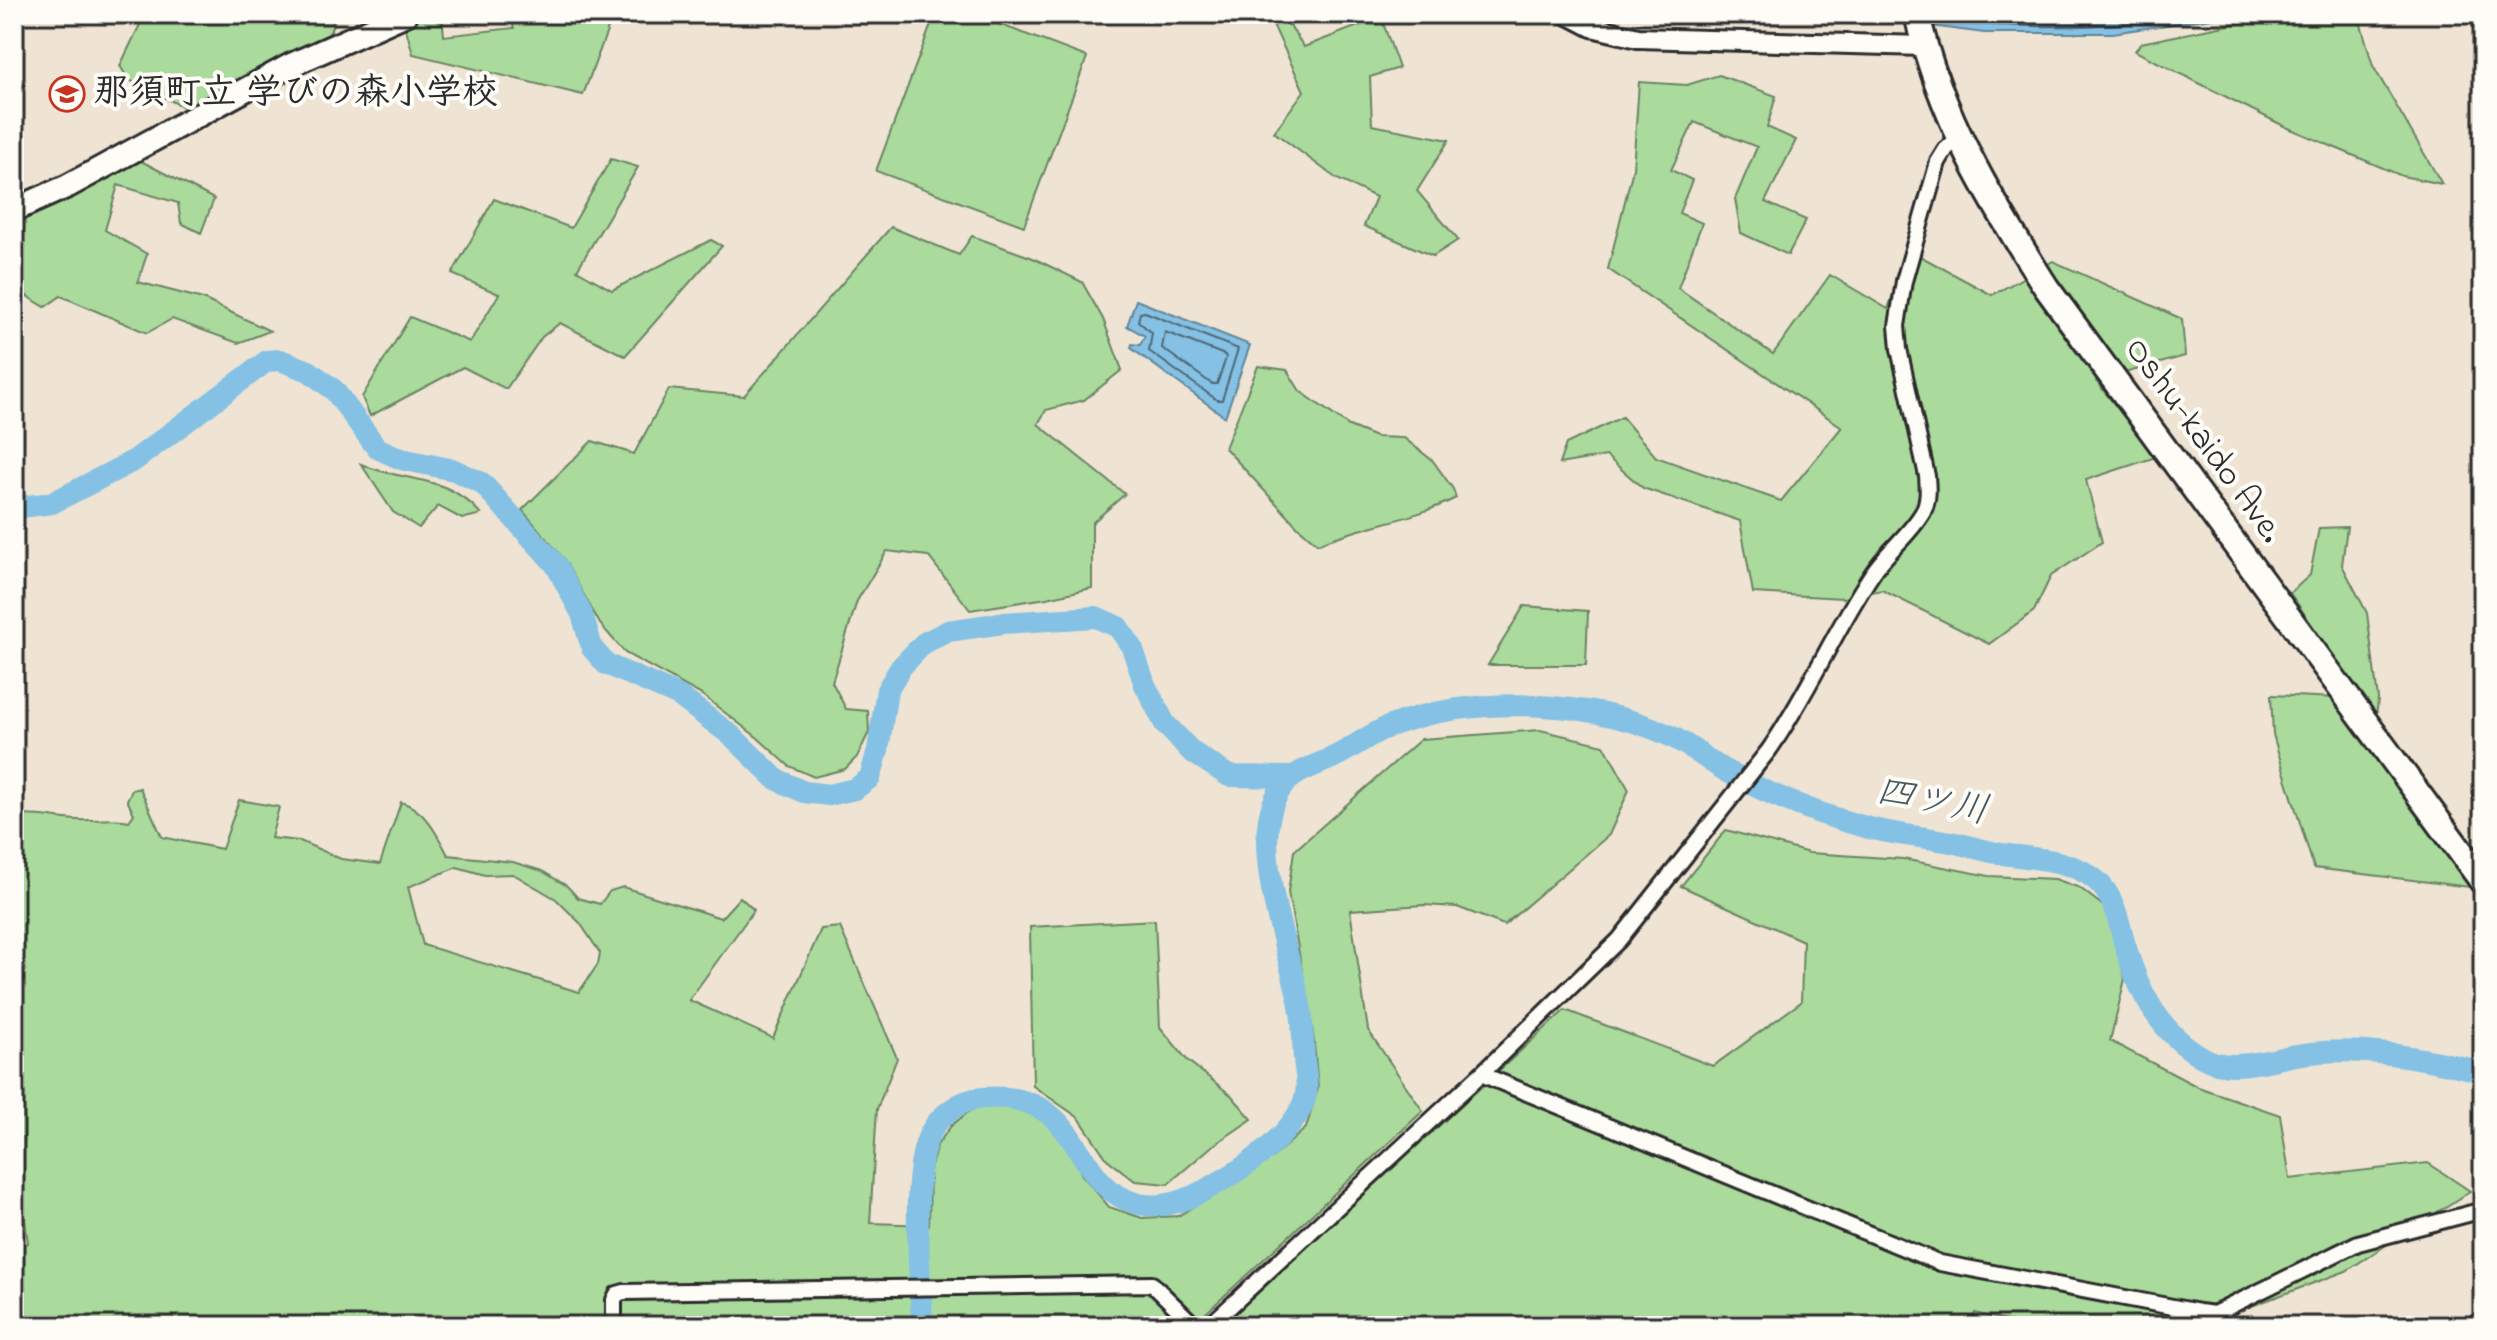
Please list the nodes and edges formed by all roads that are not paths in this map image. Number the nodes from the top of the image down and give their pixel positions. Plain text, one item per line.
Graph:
1 (406, 14) edge
2 (1567, 14) edge
3 (1920, 28) edge
4 (1959, 138) junction
5 (14, 210) edge
6 (2483, 882) edge
7 (1481, 1074) junction
8 (2483, 1210) edge
9 (614, 1326) edge
10 (1195, 1326) edge
11 (1209, 1326) edge

1 - 5 main road
2 - 3 street
3 - 4 highway, Oshu-kaido Ave.
4 - 6 highway, Oshu-kaido Ave.
4 - 7 street
7 - 8 street
7 - 11 street
9 - 10 street

